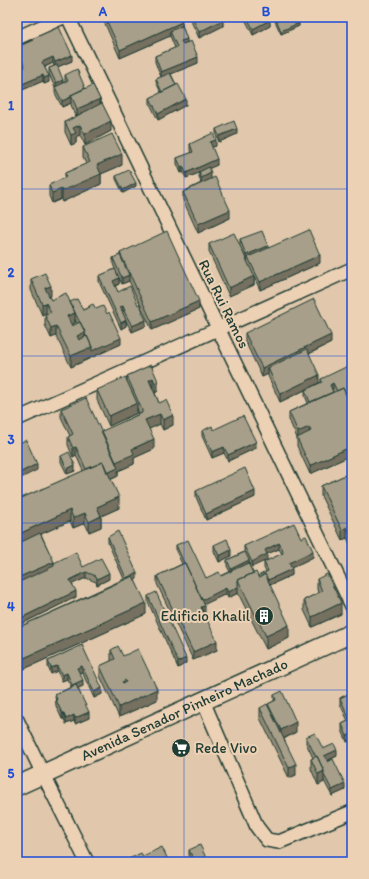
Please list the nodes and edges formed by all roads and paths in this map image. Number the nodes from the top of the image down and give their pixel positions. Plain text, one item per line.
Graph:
1 (63, 17) edge
2 (68, 17) edge
3 (17, 38) edge
4 (352, 269) edge
5 (218, 329) junction
6 (17, 419) edge
7 (352, 606) edge
8 (352, 633) edge
9 (203, 701) junction
10 (17, 720) edge
11 (43, 774) junction
12 (17, 786) edge
13 (352, 812) edge
14 (87, 862) edge

1 - 3 street
2 - 5 street, Rua Rui Ramos
4 - 5 street
5 - 6 street
5 - 7 street, Rua Rui Ramos
8 - 9 main road, Avenida Senador Pinheiro Machado
9 - 11 main road, Avenida Senador Pinheiro Machado
9 - 13 street
10 - 11 street
11 - 12 main road, Avenida Senador Pinheiro Machado
11 - 14 street

